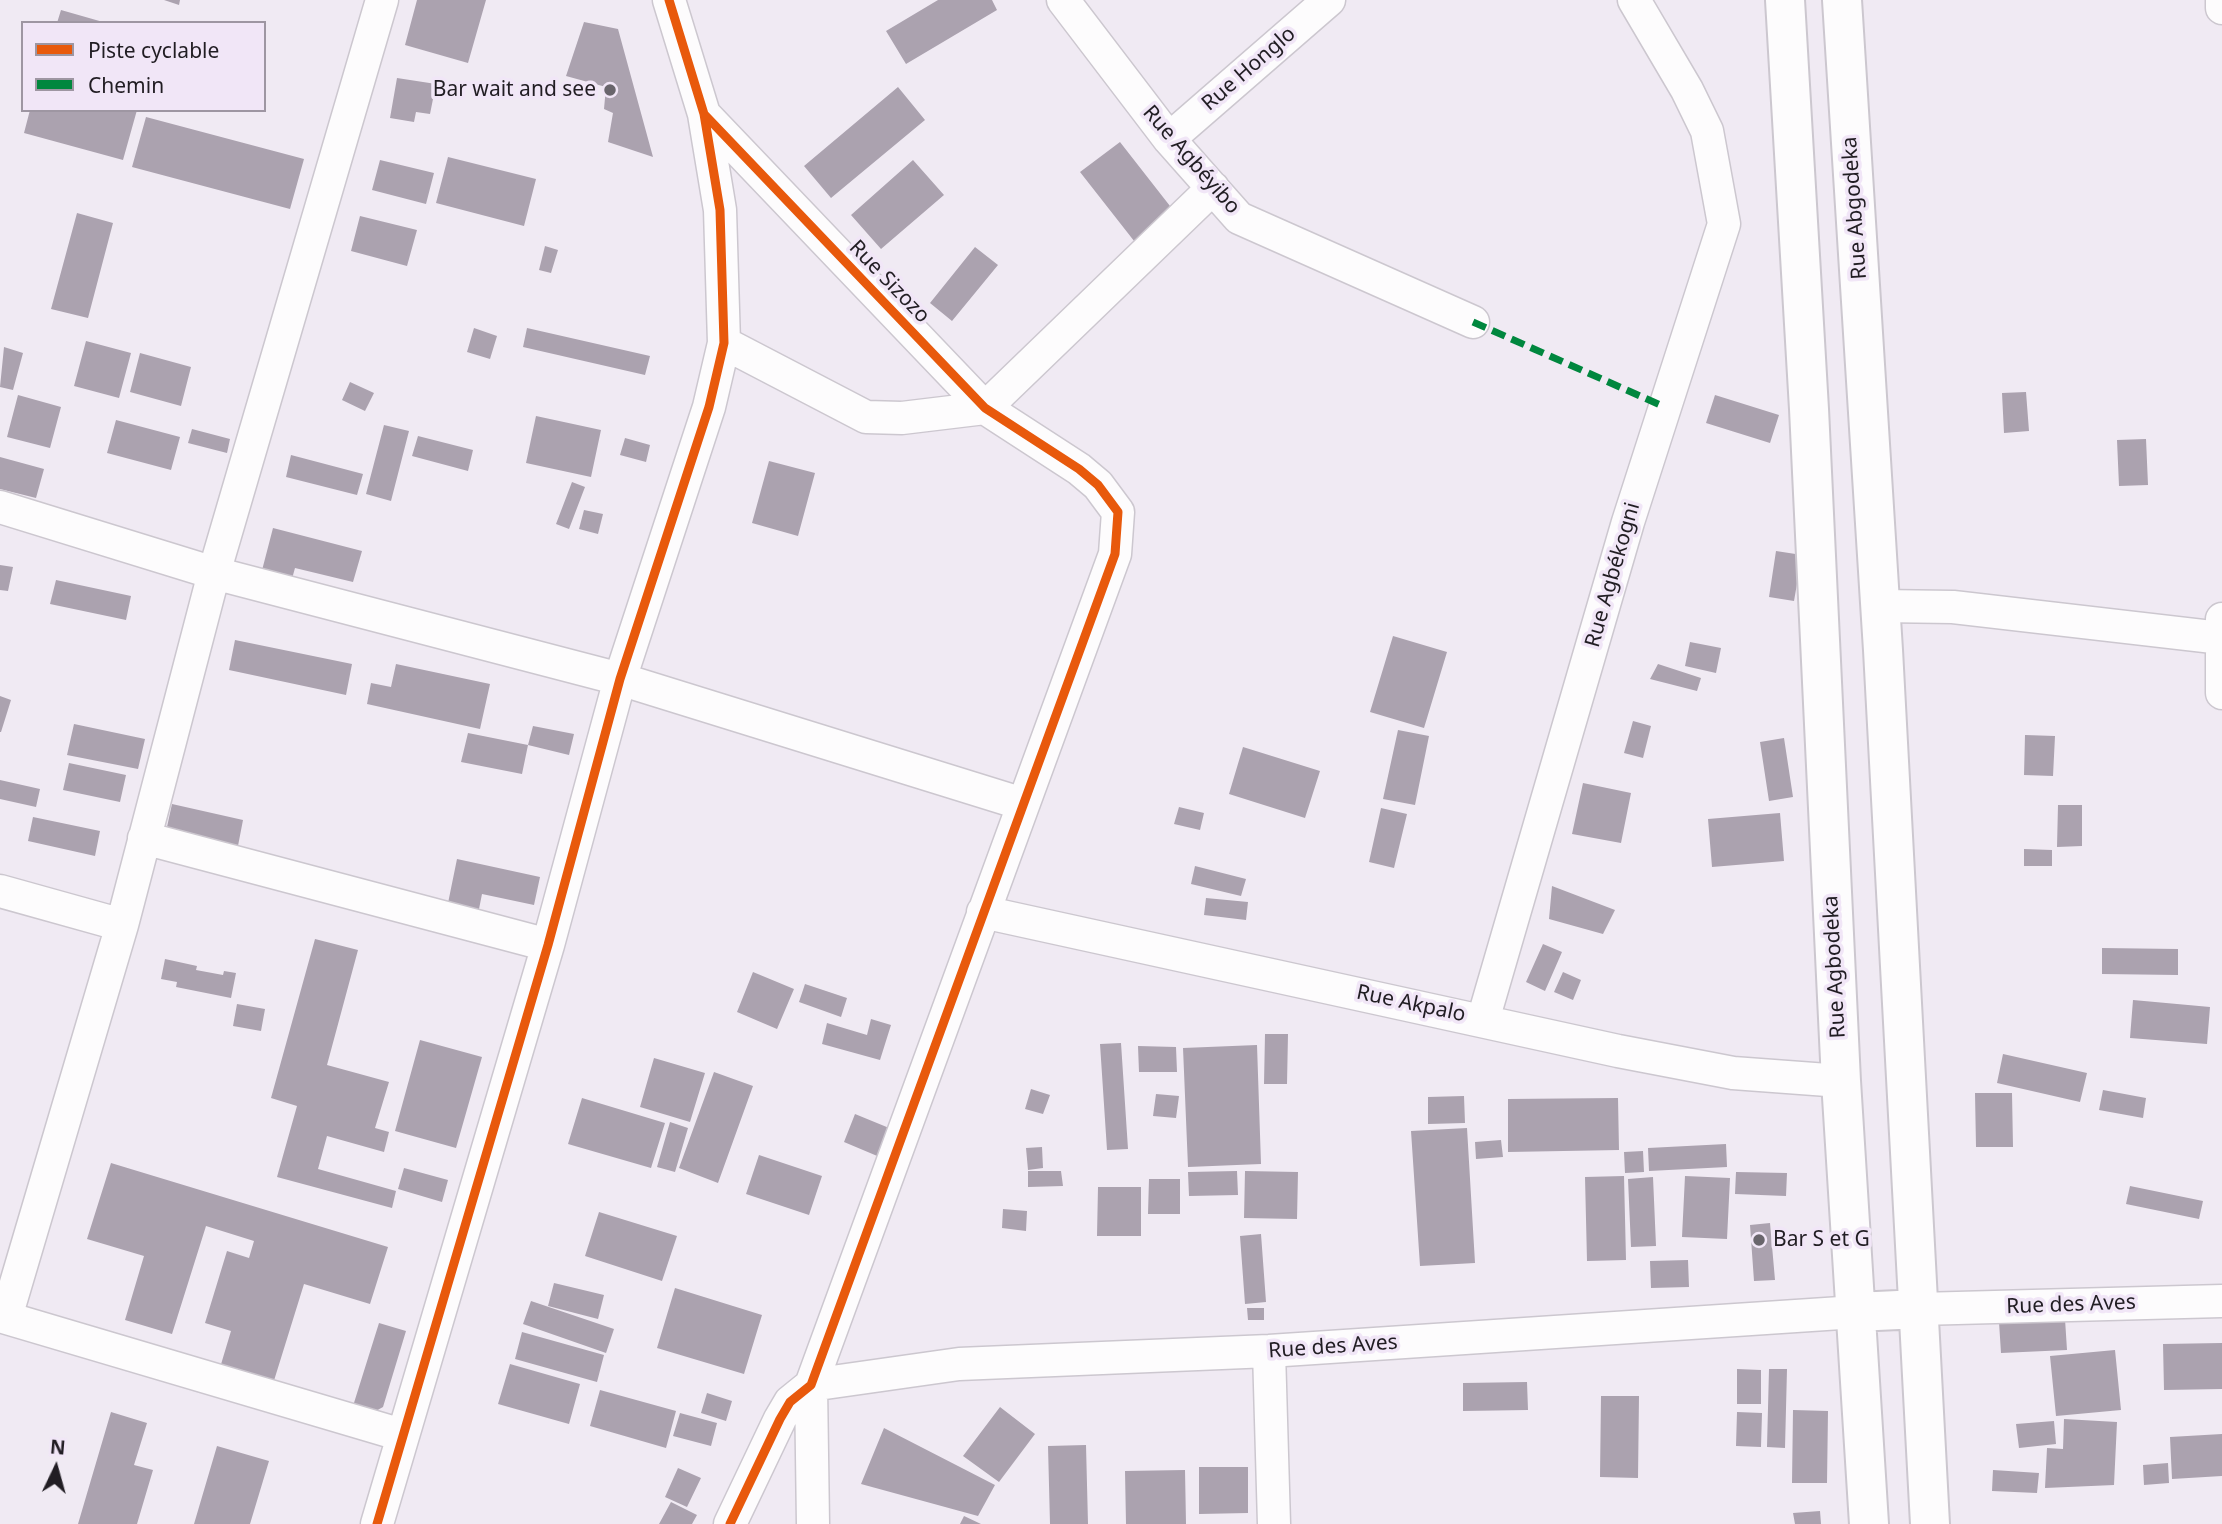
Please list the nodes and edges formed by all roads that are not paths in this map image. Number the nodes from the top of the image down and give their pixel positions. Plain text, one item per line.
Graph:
1 (382, 0) edge
2 (669, 0) edge
3 (1063, 0) edge
4 (1329, 0) edge
5 (1634, 0) edge
6 (1785, 0) edge
7 (1842, 0) edge
8 (2222, 0) edge
9 (2222, 8) edge
10 (704, 114) junction
11 (1169, 139) junction
12 (1213, 188) junction
13 (1474, 321) dead end
14 (724, 343) junction
15 (985, 408) junction
16 (0, 507) edge
17 (214, 573) junction
18 (1880, 606) junction
19 (2222, 619) edge
20 (2222, 638) edge
21 (620, 679) junction
22 (2222, 693) edge
23 (1023, 804) junction
24 (144, 838) junction
25 (0, 891) edge
26 (984, 912) junction
27 (122, 925) junction
28 (548, 945) junction
29 (1483, 1020) junction
30 (1840, 1081) junction
31 (2222, 1301) edge
32 (1919, 1309) junction
33 (1856, 1312) junction
34 (3, 1316) edge
35 (1269, 1351) junction
36 (811, 1385) junction
37 (402, 1435) junction
38 (377, 1524) edge
39 (730, 1524) edge
40 (813, 1524) edge
41 (1274, 1524) edge
42 (1869, 1524) edge
43 (1930, 1524) edge

1 - 17 street
2 - 10 street, Rue Sizozo
3 - 11 street, Rue Agbéyibo
4 - 11 street, Rue Honglo
5 - 29 street, Rue Agbékogni
6 - 30 main road, Rue Agbodeka
7 - 18 main road, Rue Abgodeka
8 - 9 street
10 - 14 street
10 - 15 street, Rue Sizozo
11 - 12 street, Rue Agbéyibo
12 - 13 street, Rue Agbéyibo
12 - 15 street
14 - 15 street
14 - 21 street
15 - 23 street, Rue Sizozo
16 - 17 street
17 - 21 street
17 - 24 street
18 - 20 street
18 - 32 main road
19 - 20 street
20 - 22 street
21 - 23 street
21 - 28 street
23 - 26 street, Rue Sizozo
24 - 27 street
24 - 28 street
25 - 27 street
26 - 29 street, Rue Akpalo
26 - 36 street, Rue Sizozo
27 - 34 street
28 - 37 street
29 - 30 street, Rue Akpalo
30 - 33 main road, Rue Agbodeka
31 - 32 street, Rue des Aves
32 - 33 main road
32 - 43 main road
33 - 35 street, Rue des Aves
33 - 42 main road, Rue Agbodeka
34 - 37 street
35 - 36 street, Rue des Aves
35 - 41 street
36 - 39 street
36 - 40 street
37 - 38 street

